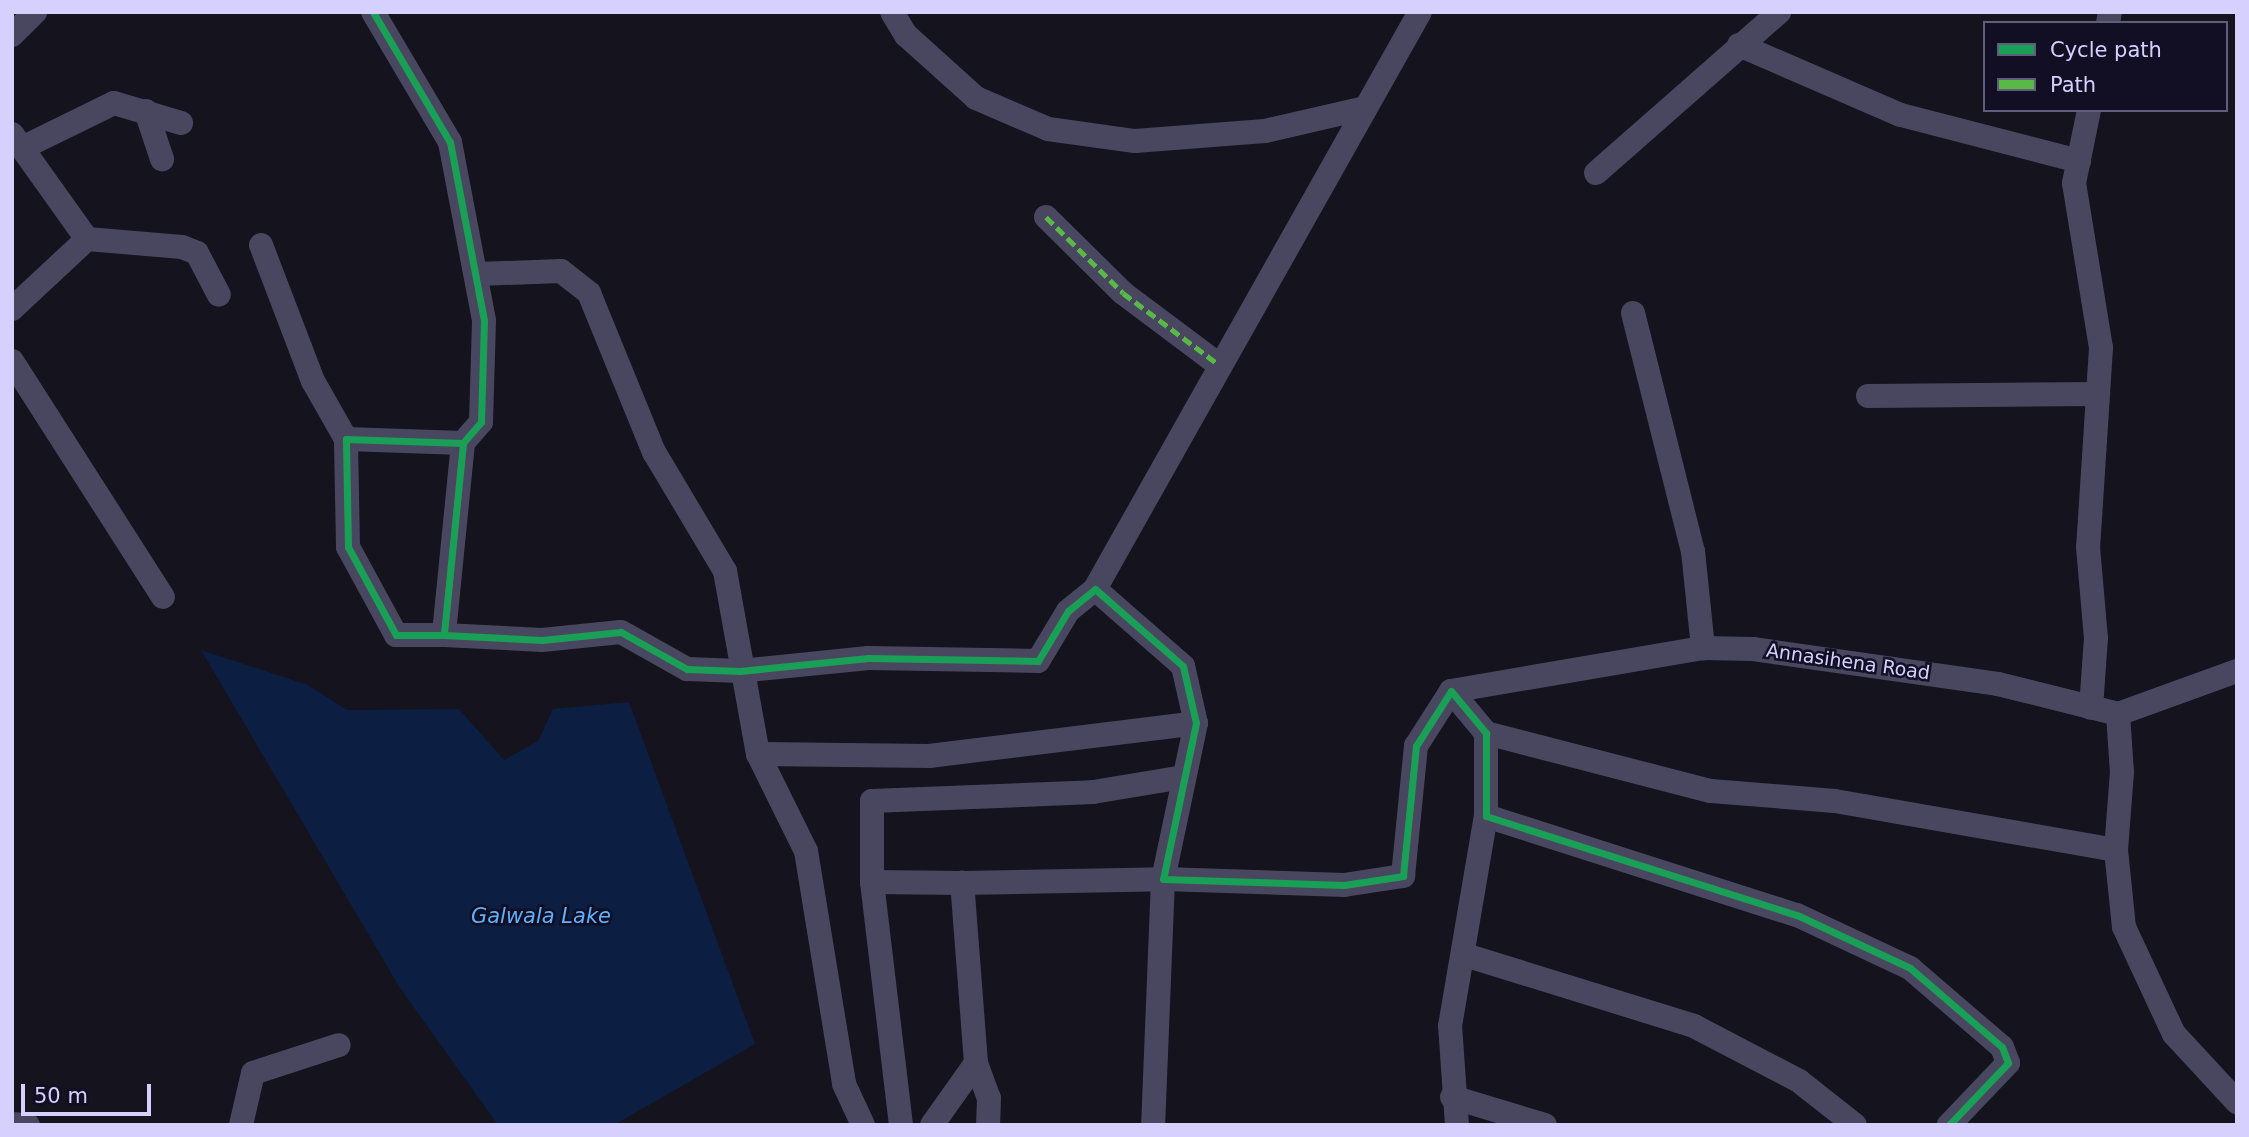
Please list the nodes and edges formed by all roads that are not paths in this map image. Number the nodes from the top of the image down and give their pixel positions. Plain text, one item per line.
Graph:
1 (35, 12) edge
2 (373, 12) edge
3 (892, 12) edge
4 (1420, 12) edge
5 (1779, 12) edge
6 (12, 35) edge
7 (1740, 46) junction
8 (1365, 108) junction
9 (146, 111) junction
10 (2089, 112) edge
11 (181, 123) dead end
12 (17, 141) edge
13 (162, 159) dead end
14 (2079, 161) junction
15 (1596, 173) dead end
16 (1046, 217) dead end
17 (87, 239) junction
18 (261, 245) dead end
19 (476, 274) junction
20 (219, 295) dead end
21 (12, 309) edge
22 (1633, 313) dead end
23 (12, 361) edge
24 (1219, 364) junction
25 (2098, 394) junction
26 (1868, 396) dead end
27 (346, 439) junction
28 (463, 443) junction
29 (1095, 589) junction
30 (163, 597) dead end
31 (444, 635) junction
32 (1703, 648) junction
33 (740, 671) junction
34 (2237, 671) edge
35 (1451, 691) junction
36 (2091, 708) junction
37 (2118, 714) junction
38 (1196, 723) junction
39 (1486, 733) junction
40 (758, 754) junction
41 (1184, 777) junction
42 (1486, 816) junction
43 (2116, 850) junction
44 (1163, 879) junction
45 (872, 882) junction
46 (961, 883) junction
47 (1465, 955) junction
48 (340, 1045) dead end
49 (976, 1063) junction
50 (1452, 1097) junction
51 (2237, 1102) edge
52 (12, 1124) edge
53 (28, 1125) edge
54 (241, 1125) edge
55 (863, 1125) edge
56 (901, 1125) edge
57 (932, 1125) edge
58 (988, 1125) edge
59 (1153, 1125) edge
60 (1458, 1125) edge
61 (1545, 1125) edge
62 (1855, 1125) edge
63 (1949, 1125) edge

1 - 6 street
2 - 19 street
3 - 8 street
4 - 8 street
5 - 7 street
7 - 14 street
7 - 15 street
8 - 24 street
9 - 11 street
9 - 12 street
9 - 13 street
10 - 14 street
12 - 17 street
14 - 25 street
16 - 24 street
17 - 20 street
17 - 21 street
18 - 27 street
19 - 28 street
19 - 33 street
22 - 32 street
23 - 30 street
24 - 29 street
25 - 26 street
25 - 36 street
27 - 28 street
27 - 31 street
28 - 31 street
29 - 33 street
29 - 38 street
31 - 33 street
32 - 35 street, Annasihena Road
32 - 36 street, Annasihena Road
33 - 40 street
34 - 37 street
35 - 39 street
35 - 44 street
36 - 37 street, Annasihena Road
37 - 43 street
38 - 40 street
38 - 41 street
39 - 42 street
39 - 43 street
40 - 55 street
41 - 44 street
41 - 45 street
42 - 47 street
42 - 63 street
43 - 51 street
44 - 46 street
44 - 59 street
45 - 46 street
45 - 56 street
46 - 49 street
47 - 50 street
47 - 62 street
48 - 54 street
49 - 57 street
49 - 58 street
50 - 60 street
50 - 61 street
52 - 53 street

